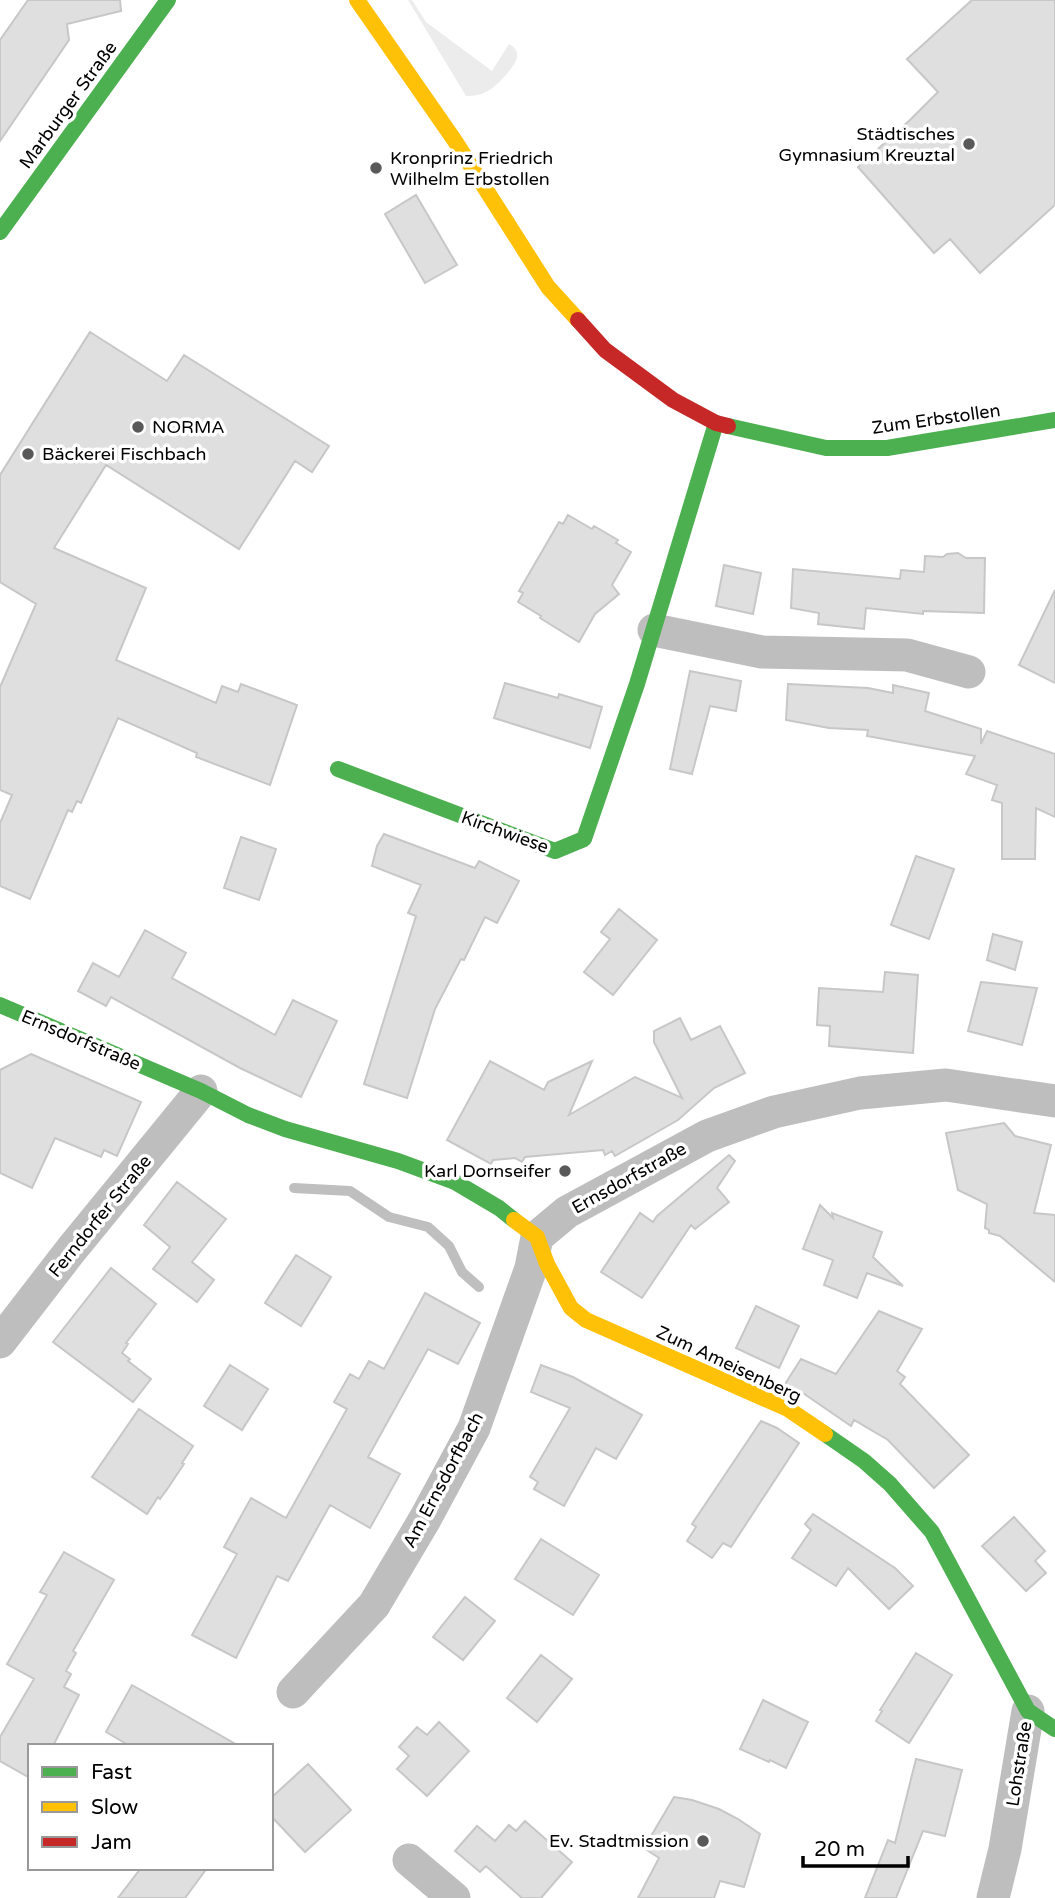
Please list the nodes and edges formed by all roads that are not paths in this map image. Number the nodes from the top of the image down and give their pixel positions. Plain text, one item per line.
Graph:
1 (168, 0) edge
2 (357, 0) edge
3 (0, 232) edge
4 (1055, 420) edge
5 (716, 423) junction
6 (654, 630) junction
7 (968, 672) dead end
8 (338, 769) dead end
9 (0, 1005) edge
10 (201, 1091) junction
11 (1055, 1101) edge
12 (537, 1237) junction
13 (0, 1342) edge
14 (293, 1692) dead end
15 (1042, 1720) edge
16 (409, 1860) dead end
17 (454, 1898) edge
18 (993, 1898) edge

1 - 3 street, Marburger Straße
2 - 5 street, Zum Erbstollen
4 - 5 street, Zum Erbstollen
5 - 6 street, Kirchwiese
6 - 7 street
6 - 8 street, Kirchwiese
9 - 10 street, Ernsdorfstraße
10 - 12 street, Ernsdorfstraße
10 - 13 street, Ferndorfer Straße
11 - 12 street, Ernsdorfstraße
12 - 14 street, Am Ernsdorfbach
12 - 15 street, Zum Ameisenberg
15 - 18 street, Lohstraße
16 - 17 street

